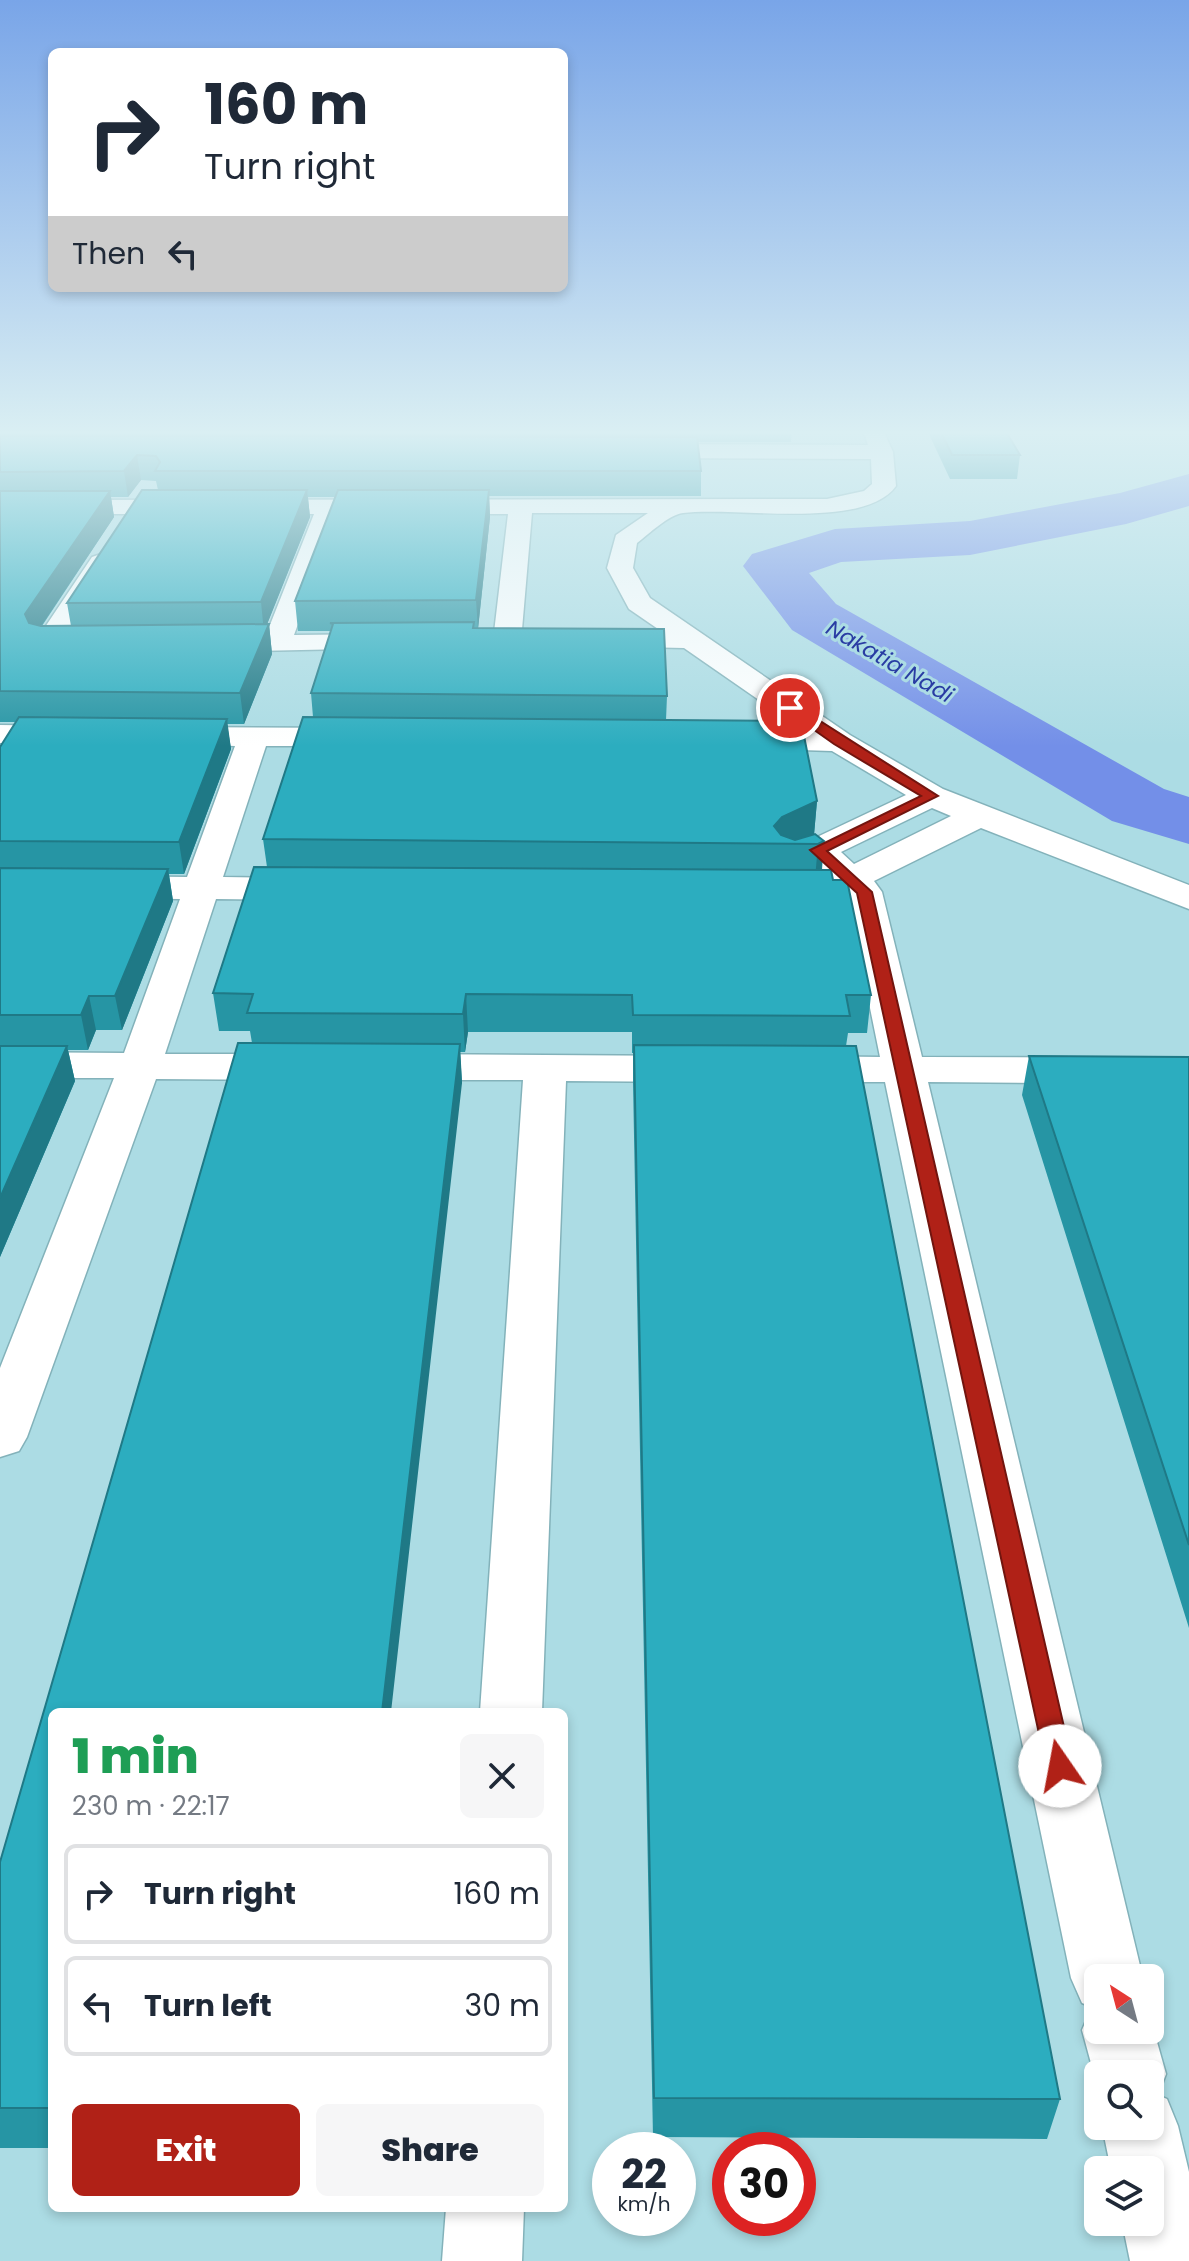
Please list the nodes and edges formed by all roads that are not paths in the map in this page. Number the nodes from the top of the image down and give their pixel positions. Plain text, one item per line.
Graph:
1 (118, 536) edge
2 (318, 536) edge
3 (518, 536) edge
4 (632, 536) edge
5 (692, 639) junction
6 (584, 640) edge
7 (476, 641) edge
8 (507, 641) junction
9 (538, 641) edge
10 (415, 642) edge
11 (277, 643) junction
12 (185, 644) edge
13 (108, 645) edge
14 (0, 734) edge
15 (95, 735) edge
16 (143, 735) edge
17 (254, 736) junction
18 (381, 737) edge
19 (713, 740) edge
20 (839, 742) junction
21 (931, 796) junction
22 (980, 815) junction
23 (0, 862) edge
24 (835, 864) junction
25 (206, 875) junction
26 (334, 876) edge
27 (780, 879) edge
28 (0, 886) edge
29 (1189, 898) edge
30 (0, 1065) edge
31 (140, 1066) junction
32 (545, 1068) junction
33 (904, 1070) junction
34 (1189, 1071) edge
35 (0, 1437) edge
36 (511, 1708) edge
37 (1104, 1964) edge
38 (1143, 2140) edge
39 (485, 2212) edge
40 (482, 2261) edge
41 (1170, 2261) edge

1 - 13 street
2 - 11 street
3 - 8 street
4 - 5 street
5 - 6 street
5 - 20 street
7 - 8 street
8 - 9 street
10 - 11 street
11 - 12 street
14 - 15 street
16 - 17 street
17 - 18 street
17 - 25 street
19 - 20 street
20 - 21 street
21 - 22 street
21 - 24 street
22 - 24 street
22 - 29 street
23 - 25 street
24 - 27 street
24 - 33 street
25 - 26 street
25 - 28 street
25 - 31 street
30 - 31 street
31 - 32 street
31 - 35 street
32 - 33 street
32 - 36 street
33 - 34 street
33 - 37 street
38 - 41 street
39 - 40 street

